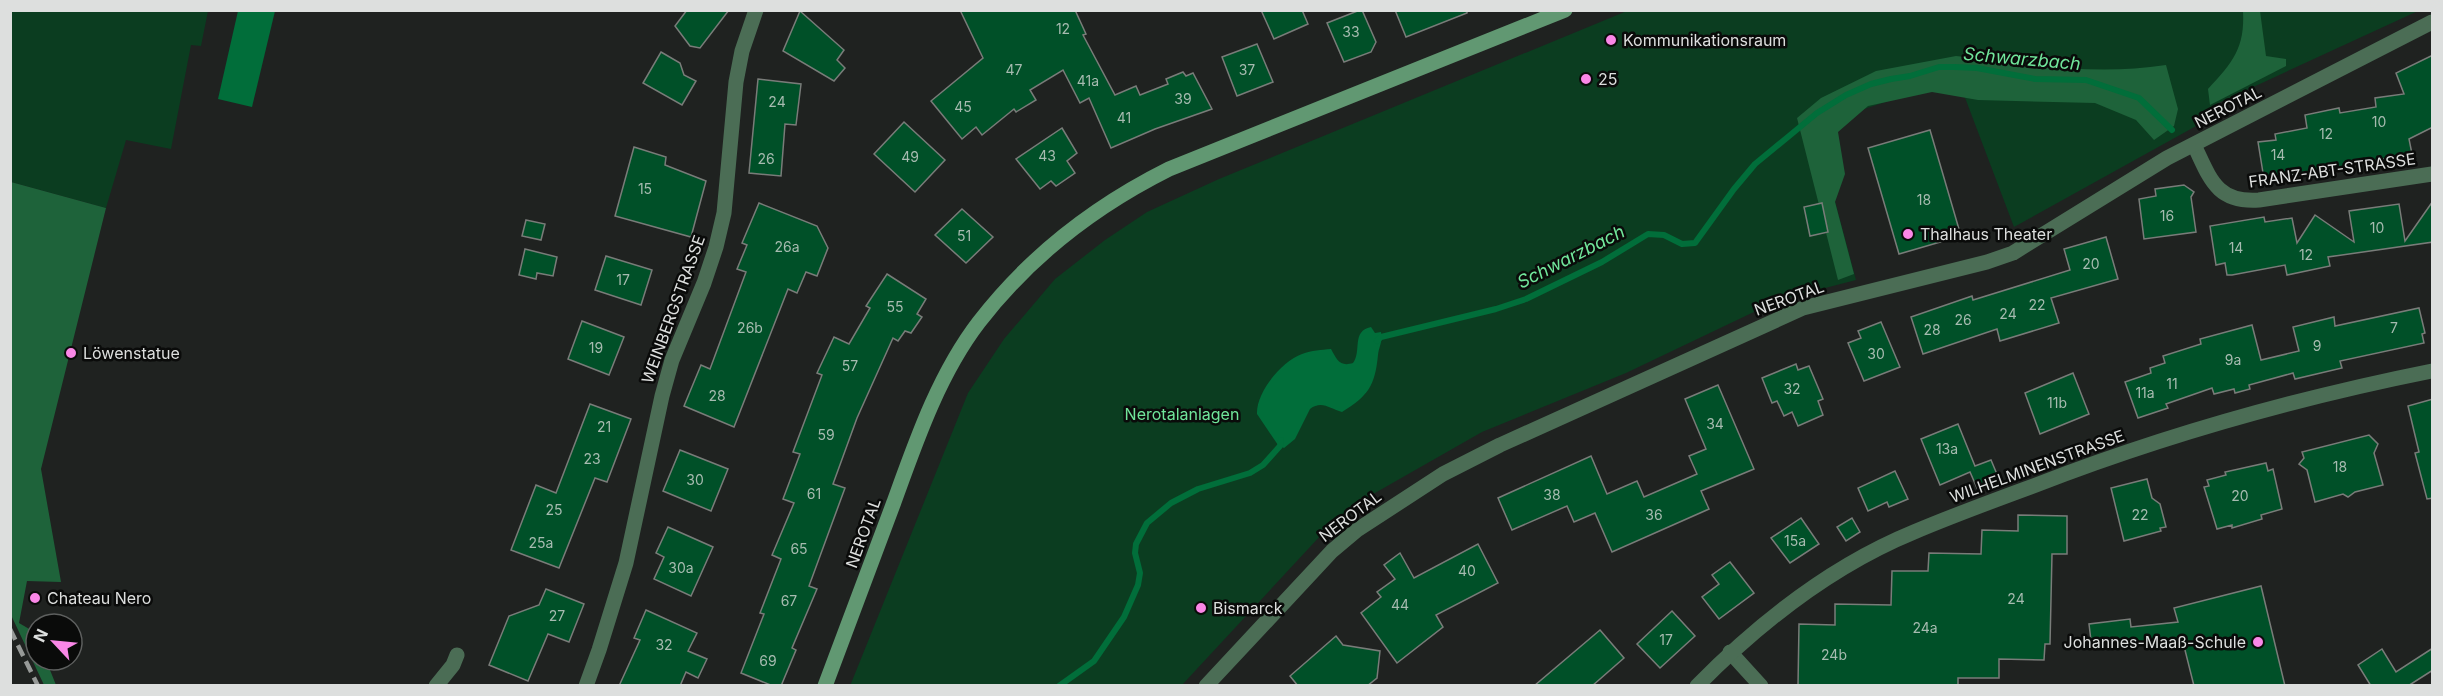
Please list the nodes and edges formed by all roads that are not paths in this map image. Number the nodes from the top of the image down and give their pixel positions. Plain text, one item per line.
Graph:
1 (756, 10) edge
2 (1565, 10) edge
3 (2433, 22) edge
4 (2194, 145) junction
5 (2433, 174) edge
6 (2433, 371) edge
7 (1730, 652) junction
8 (457, 655) dead end
9 (436, 686) edge
10 (586, 686) edge
11 (825, 686) edge
12 (1206, 686) edge
13 (1697, 686) edge
14 (1761, 686) edge

1 - 10 street, WEINBERGSTRASSE
2 - 11 street, NEROTAL
3 - 4 street, NEROTAL
4 - 5 street, FRANZ-ABT-STRASSE
4 - 12 street, NEROTAL
6 - 7 street, WILHELMINENSTRASSE
7 - 13 street, WILHELMINENSTRASSE
7 - 14 street
8 - 9 street

